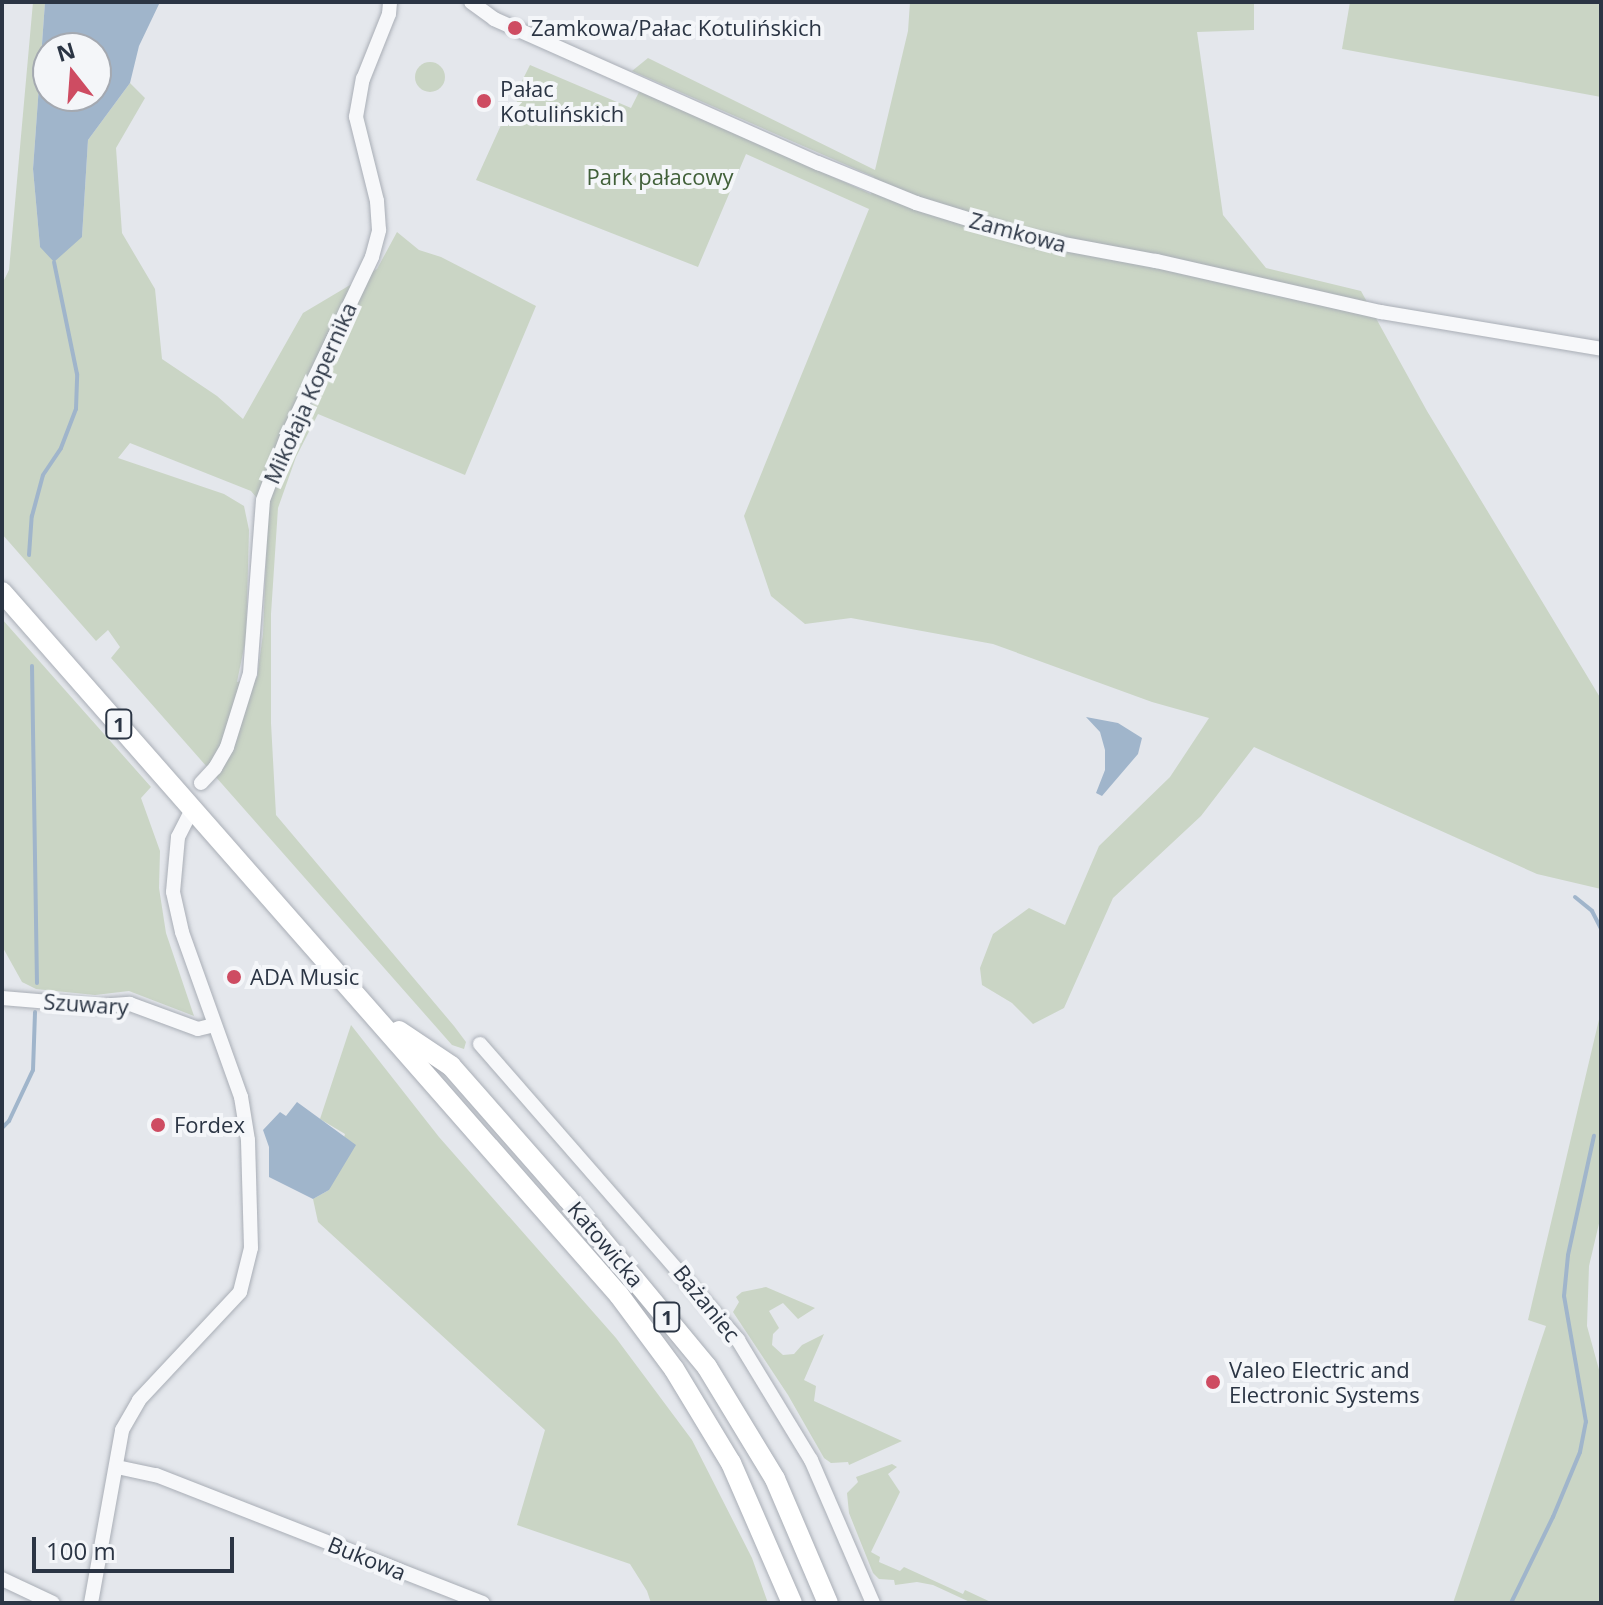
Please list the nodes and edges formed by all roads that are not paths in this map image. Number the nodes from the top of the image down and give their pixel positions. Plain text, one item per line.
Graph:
1 (390, 2) edge
2 (471, 2) edge
3 (1601, 349) edge
4 (2, 592) edge
5 (201, 783) dead end
6 (193, 808) junction
7 (2, 998) edge
8 (375, 1014) junction
9 (214, 1025) junction
10 (480, 1044) dead end
11 (117, 1467) junction
12 (2, 1579) edge
13 (53, 1603) edge
14 (91, 1603) edge
15 (483, 1603) edge
16 (792, 1603) edge
17 (828, 1603) edge
18 (873, 1603) edge

1 - 5 street, Mikołaja Kopernika
2 - 3 street, Zamkowa
4 - 6 main road, Katowicka / 1
6 - 8 main road, Katowicka / 1
6 - 9 street
7 - 9 street, Szuwary
8 - 16 main road, Katowicka / 1
8 - 17 main road, Katowicka / 1
9 - 11 street
10 - 18 street, Bażaniec
11 - 14 street
11 - 15 street, Bukowa
12 - 13 street

